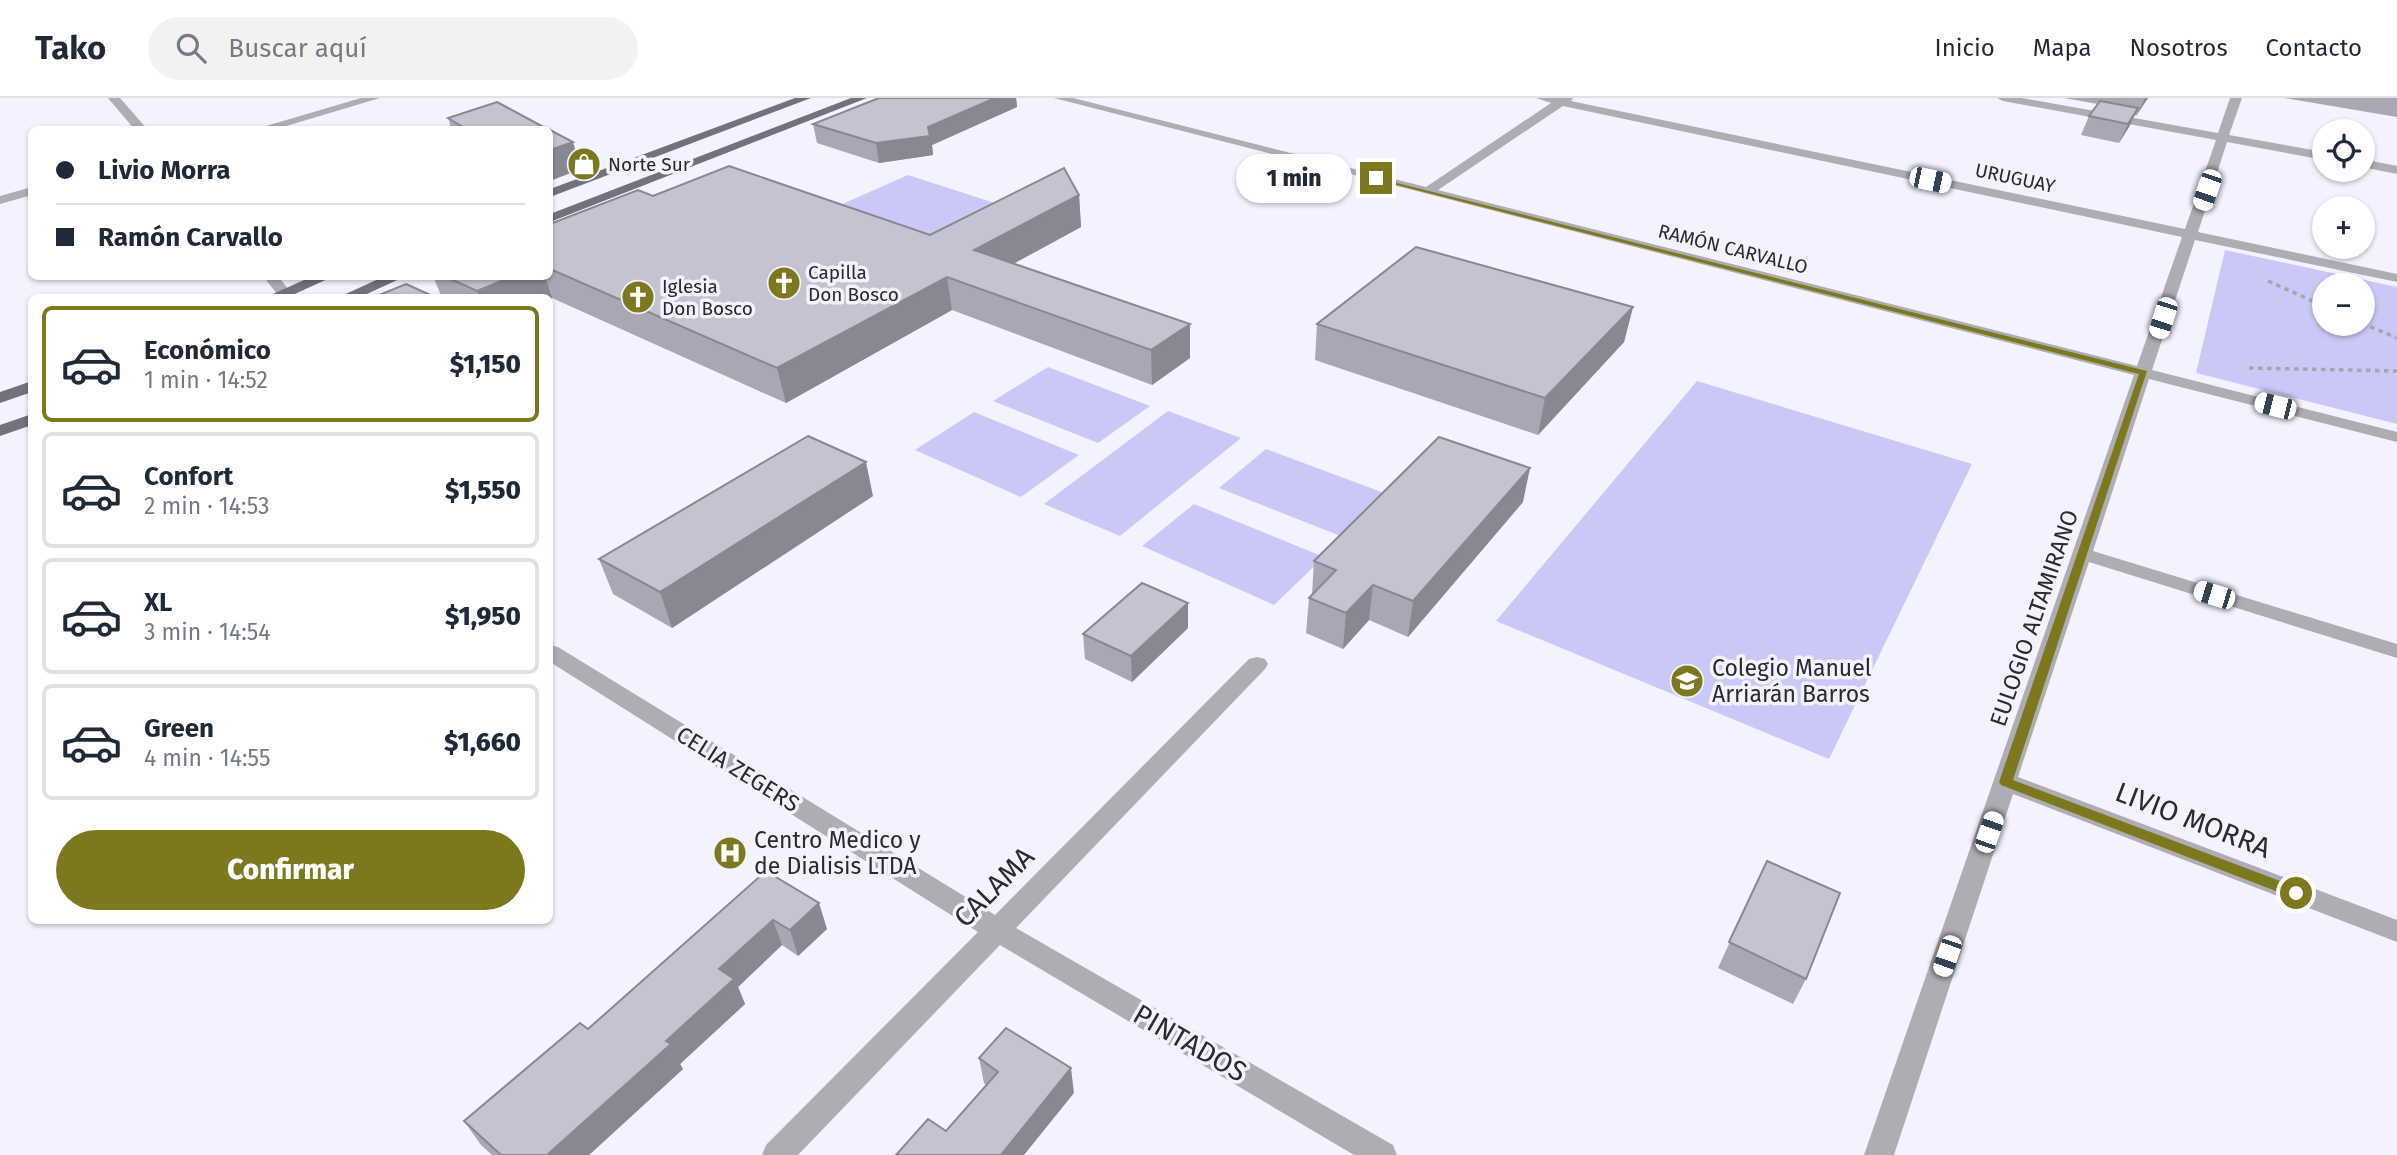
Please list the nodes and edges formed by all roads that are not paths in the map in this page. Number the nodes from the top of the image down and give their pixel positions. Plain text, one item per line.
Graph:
1 (114, 98) edge
2 (374, 98) edge
3 (805, 98) edge
4 (1060, 98) edge
5 (1542, 98) edge
6 (2003, 98) edge
7 (2236, 98) edge
8 (855, 99) edge
9 (1564, 100) edge
10 (138, 126) edge
11 (272, 126) edge
12 (2224, 138) junction
13 (2312, 154) edge
14 (2375, 166) edge
15 (2397, 170) edge
16 (1428, 191) junction
17 (28, 192) edge
18 (553, 193) edge
19 (0, 200) edge
20 (553, 217) edge
21 (2191, 235) junction
22 (2397, 278) edge
23 (318, 280) edge
24 (389, 280) edge
25 (286, 294) edge
26 (354, 294) edge
27 (2144, 373) junction
28 (28, 388) edge
29 (0, 398) edge
30 (28, 420) edge
31 (0, 431) edge
32 (2397, 437) edge
33 (2083, 554) junction
34 (2397, 651) edge
35 (553, 654) edge
36 (1257, 664) dead end
37 (2006, 782) junction
38 (997, 930) junction
39 (2397, 931) edge
40 (777, 1155) edge
41 (1382, 1155) edge
42 (1880, 1155) edge

1 - 10 street
2 - 11 street
3 - 18 main road
4 - 16 street, RAMÓN CARVALLO
5 - 9 street, URUGUAY
6 - 12 street
7 - 12 street, EULOGIO ALTAMIRANO
8 - 20 main road
9 - 16 street
9 - 21 street, URUGUAY
12 - 13 street
12 - 21 street, EULOGIO ALTAMIRANO
14 - 15 street
16 - 27 street, RAMÓN CARVALLO
17 - 19 street
21 - 22 street, URUGUAY
21 - 27 street, EULOGIO ALTAMIRANO
23 - 25 main road
24 - 26 main road
27 - 32 street, RAMÓN CARVALLO
27 - 33 street, EULOGIO ALTAMIRANO
28 - 29 main road
30 - 31 main road
33 - 34 street
33 - 37 street, EULOGIO ALTAMIRANO
35 - 38 street, CELIA ZEGERS
36 - 38 street, CALAMA
37 - 39 street, LIVIO MORRA
37 - 42 street, EULOGIO ALTAMIRANO
38 - 40 street, CALAMA
38 - 41 street, PINTADOS

